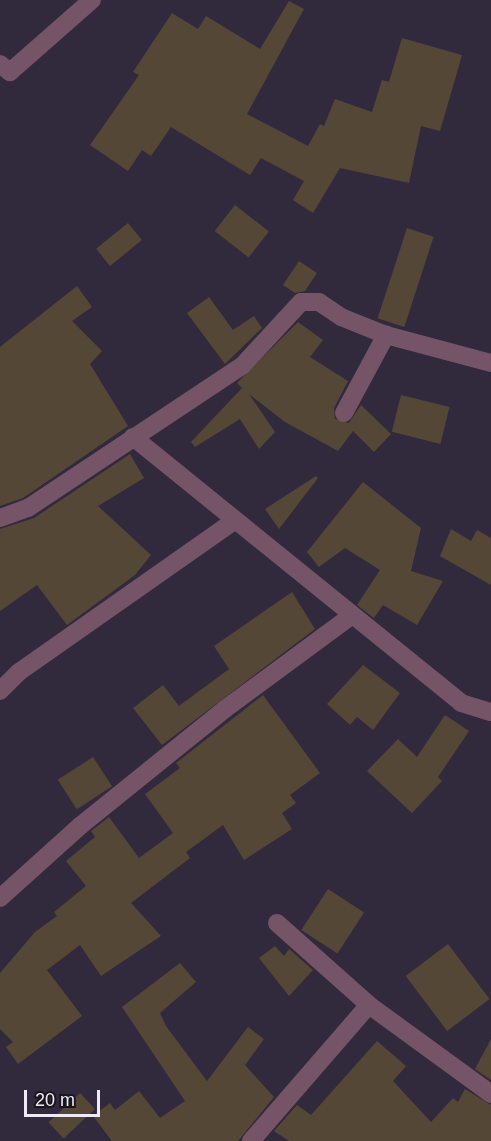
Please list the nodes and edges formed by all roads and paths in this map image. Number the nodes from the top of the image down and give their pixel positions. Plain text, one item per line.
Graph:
1 (92, 0) edge
2 (0, 64) edge
3 (386, 335) junction
4 (491, 363) edge
5 (344, 413) dead end
6 (133, 437) junction
7 (0, 518) edge
8 (234, 521) junction
9 (351, 616) junction
10 (0, 691) edge
11 (491, 712) edge
12 (0, 898) edge
13 (277, 923) dead end
14 (369, 1005) junction
15 (491, 1094) edge
16 (251, 1141) edge

1 - 2 street
3 - 4 street
3 - 5 street
3 - 6 street
6 - 7 street
6 - 8 street
8 - 9 street
8 - 10 street
9 - 11 street
9 - 12 street
13 - 14 street
14 - 15 street
14 - 16 street

